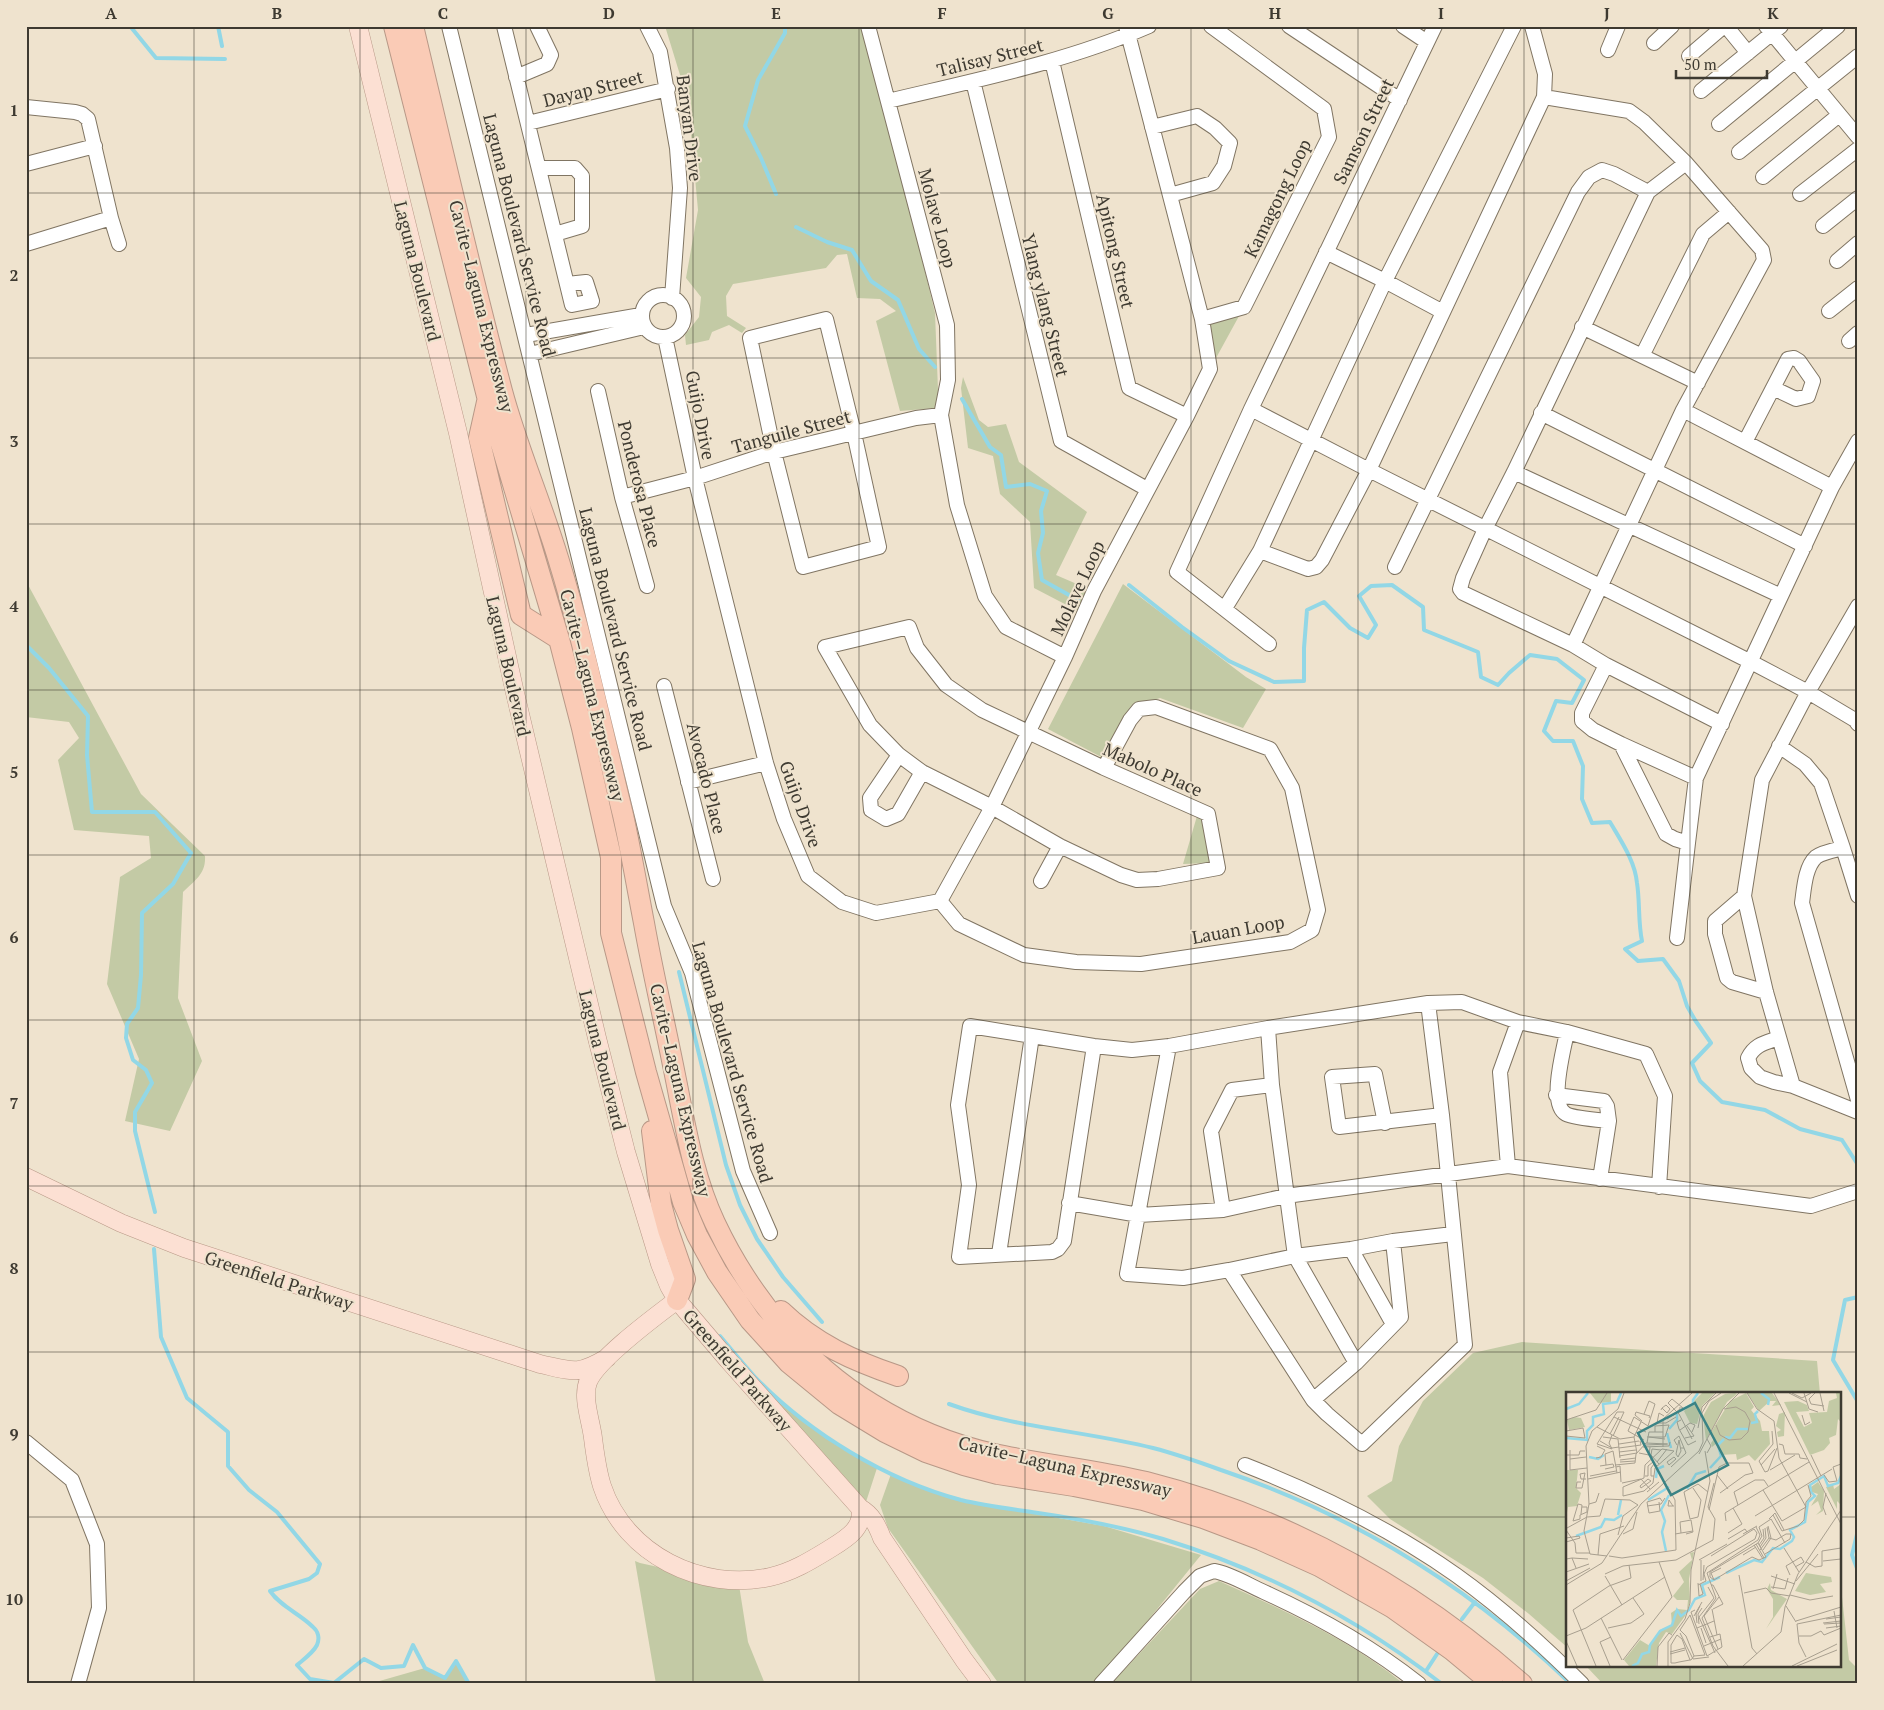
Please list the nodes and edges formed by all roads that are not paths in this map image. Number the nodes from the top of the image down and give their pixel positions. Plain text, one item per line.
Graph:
1 (358, 26) edge
2 (394, 26) edge
3 (413, 26) edge
4 (449, 26) edge
5 (504, 26) edge
6 (537, 26) edge
7 (647, 26) edge
8 (868, 26) edge
9 (1149, 26) edge
10 (1211, 26) edge
11 (1289, 26) edge
12 (1403, 26) edge
13 (1435, 26) edge
14 (1514, 26) edge
15 (1532, 26) edge
16 (1618, 26) edge
17 (1660, 26) edge
18 (1672, 26) edge
19 (1725, 26) edge
20 (1838, 26) edge
21 (1773, 29) edge
22 (1127, 31) edge
23 (1427, 42) junction
24 (1608, 50) dead end
25 (1748, 53) junction
26 (1689, 56) dead end
27 (1858, 56) edge
28 (1052, 60) junction
29 (1795, 62) junction
30 (516, 77) junction
31 (973, 81) junction
32 (668, 89) junction
33 (1818, 89) junction
34 (1701, 91) dead end
35 (1544, 97) junction
36 (1400, 100) junction
37 (888, 101) junction
38 (26, 107) edge
39 (1839, 115) junction
40 (528, 123) junction
41 (1719, 124) dead end
42 (1152, 127) junction
43 (1858, 138) edge
44 (95, 146) junction
45 (1858, 149) edge
46 (1739, 152) dead end
47 (1686, 163) junction
48 (26, 164) edge
49 (539, 168) junction
50 (1763, 177) dead end
51 (1648, 192) junction
52 (1800, 194) dead end
53 (1170, 195) junction
54 (1858, 198) edge
55 (1729, 212) junction
56 (111, 218) junction
57 (1823, 226) dead end
58 (555, 234) junction
59 (1858, 243) edge
60 (26, 244) edge
61 (119, 244) dead end
62 (1326, 252) junction
63 (1837, 261) dead end
64 (1386, 281) junction
65 (567, 284) dead end
66 (1858, 288) edge
67 (672, 298) junction
68 (1829, 311) dead end
69 (1443, 312) junction
70 (1202, 319) junction
71 (643, 321) junction
72 (1582, 327) junction
73 (526, 335) junction
74 (665, 338) junction
75 (530, 354) junction
76 (1642, 356) junction
77 (1698, 383) junction
78 (1773, 388) dead end
79 (598, 391) dead end
80 (488, 400) junction
81 (1251, 409) junction
82 (1683, 410) junction
83 (1541, 413) junction
84 (941, 415) junction
85 (1187, 416) junction
86 (854, 433) junction
87 (1312, 440) junction
88 (1858, 441) edge
89 (1745, 442) junction
90 (774, 452) junction
91 (1369, 470) junction
92 (1654, 471) junction
93 (1514, 472) junction
94 (695, 478) junction
95 (1832, 487) junction
96 (1147, 489) junction
97 (622, 497) junction
98 (1429, 500) junction
99 (1629, 527) junction
100 (1485, 529) junction
101 (1806, 546) junction
102 (1260, 550) junction
103 (1395, 567) dead end
104 (647, 586) dead end
105 (1600, 586) junction
106 (1780, 596) junction
107 (1858, 606) edge
108 (1225, 608) junction
109 (559, 639) junction
110 (1269, 644) dead end
111 (1573, 645) junction
112 (1066, 657) junction
113 (1751, 662) junction
114 (1606, 666) junction
115 (664, 686) dead end
116 (1808, 692) junction
117 (1857, 720) edge
118 (1722, 724) junction
119 (1029, 732) junction
120 (1621, 744) junction
121 (1779, 746) junction
122 (899, 754) junction
123 (766, 762) junction
124 (1104, 768) junction
125 (922, 772) junction
126 (1696, 778) junction
127 (688, 782) junction
128 (992, 807) junction
129 (1688, 843) junction
130 (1060, 846) junction
131 (1843, 848) junction
132 (713, 878) dead end
133 (1041, 881) dead end
134 (1744, 896) junction
135 (1858, 896) edge
136 (940, 901) junction
137 (1677, 938) dead end
138 (1766, 992) junction
139 (1428, 1002) junction
140 (1518, 1022) junction
141 (1268, 1028) junction
142 (1567, 1032) junction
143 (1032, 1036) junction
144 (1779, 1038) junction
145 (1094, 1046) junction
146 (1169, 1046) junction
147 (646, 1072) junction
148 (1272, 1085) junction
149 (1793, 1086) junction
150 (1556, 1095) junction
151 (1858, 1100) edge
152 (1858, 1112) edge
153 (1442, 1115) junction
154 (1609, 1121) junction
155 (1385, 1122) junction
156 (1508, 1166) junction
157 (1447, 1175) junction
158 (26, 1177) edge
159 (1600, 1178) junction
160 (1659, 1187) junction
161 (1855, 1192) edge
162 (1286, 1196) junction
163 (1069, 1203) junction
164 (1223, 1210) junction
165 (1139, 1215) junction
166 (770, 1233) dead end
167 (1453, 1234) junction
168 (1392, 1240) junction
169 (726, 1244) junction
170 (1351, 1249) junction
171 (999, 1254) junction
172 (1295, 1256) junction
173 (1229, 1270) junction
174 (677, 1300) junction
175 (1393, 1324) junction
176 (607, 1358) junction
177 (1356, 1363) junction
178 (540, 1364) junction
179 (898, 1376) dead end
180 (1313, 1400) junction
181 (588, 1408) junction
182 (26, 1442) edge
183 (1244, 1465) dead end
184 (860, 1508) junction
185 (850, 1535) junction
186 (882, 1538) junction
187 (78, 1684) edge
188 (982, 1684) edge
189 (1101, 1684) edge
190 (1419, 1684) edge
191 (1493, 1684) edge
192 (1522, 1684) edge
193 (1582, 1684) edge

1 - 174 main road, Laguna Boulevard
2 - 80 highway, Cavite–Laguna Expressway
3 - 169 highway, Cavite–Laguna Expressway
4 - 73 street, Laguna Boulevard Service Road
5 - 30 street
6 - 30 street
7 - 32 street, Banyan Drive
8 - 37 street, Molave Loop
9 - 22 street
10 - 70 street, Kamagong Loop
11 - 36 street
12 - 23 street
13 - 23 street, Samson Street
14 - 64 street
15 - 35 street
16 - 24 street
17 - 18 street
19 - 25 street
19 - 26 street
20 - 29 street
21 - 25 street
21 - 29 street
22 - 28 street, Talisay Street
22 - 42 street, Molave Loop
23 - 36 street, Samson Street
25 - 34 street
27 - 33 street
28 - 31 street, Talisay Street
28 - 85 street, Apitong Street
29 - 33 street
29 - 41 street
30 - 40 street
31 - 37 street, Talisay Street
31 - 96 street, Ylang ylang Street
32 - 40 street, Dayap Street
32 - 67 street, Banyan Drive
33 - 39 street
33 - 46 street
35 - 47 street
35 - 69 street
36 - 62 street, Samson Street
37 - 84 street, Molave Loop
38 - 44 street
39 - 43 street
39 - 50 street
40 - 49 street
42 - 53 street, Molave Loop
42 - 53 street
44 - 48 street
44 - 56 street
45 - 52 street
47 - 51 street
47 - 55 street
49 - 58 street
49 - 58 street
51 - 72 street
51 - 98 street
53 - 70 street, Molave Loop
54 - 57 street
55 - 76 street
55 - 77 street
56 - 60 street
56 - 61 street
58 - 65 street
59 - 63 street
62 - 64 street
62 - 81 street, Samson Street
64 - 69 street
64 - 87 street
66 - 68 street
67 - 71 street
67 - 74 street
69 - 91 street
70 - 85 street, Molave Loop
71 - 73 street
71 - 74 street
71 - 75 street
72 - 76 street
72 - 83 street
73 - 75 street, Laguna Boulevard Service Road
74 - 94 street, Guijo Drive
75 - 166 street, Laguna Boulevard Service Road
76 - 77 street
77 - 82 street
78 - 89 street
79 - 97 street, Ponderosa Place
80 - 109 highway, Cavite–Laguna Expressway
80 - 109 highway
81 - 87 street
81 - 108 street, Samson Street
82 - 89 street
82 - 92 street
83 - 92 street
83 - 93 street
84 - 86 street, Tanguile Street
84 - 112 street, Molave Loop
85 - 96 street, Molave Loop
86 - 90 street, Tanguile Street
86 - 90 street
86 - 90 street
87 - 91 street
87 - 102 street
88 - 95 street
89 - 95 street
90 - 94 street, Tanguile Street
91 - 98 street
91 - 102 street
92 - 99 street
92 - 101 street
93 - 99 street
93 - 100 street
94 - 97 street, Tanguile Street
94 - 123 street, Guijo Drive
95 - 101 street
96 - 112 street, Molave Loop
97 - 104 street, Ponderosa Place
98 - 100 street
98 - 103 street
99 - 105 street
99 - 106 street
100 - 105 street
100 - 111 street
101 - 106 street
102 - 108 street
105 - 111 street
105 - 113 street
106 - 113 street
107 - 116 street
108 - 110 street
109 - 147 highway, Cavite–Laguna Expressway
111 - 114 street
112 - 119 street
113 - 116 street
113 - 118 street
114 - 118 street
114 - 120 street
115 - 127 street, Avocado Place
116 - 117 street
116 - 121 street
118 - 126 street
119 - 122 street, Mabolo Place
119 - 124 street, Mabolo Place
119 - 128 street
120 - 126 street
120 - 129 street
121 - 131 street
121 - 134 street
122 - 125 street, Mabolo Place
122 - 125 street
123 - 127 street
123 - 136 street, Guijo Drive
124 - 130 street, Mabolo Place
124 - 136 street, Lauan Loop
125 - 128 street, Mabolo Place
126 - 129 street
127 - 132 street, Avocado Place
128 - 130 street, Mabolo Place
128 - 136 street
129 - 137 street
130 - 133 street
131 - 135 street
131 - 151 street
134 - 138 street
134 - 138 street
138 - 144 street
139 - 140 street
139 - 141 street
139 - 153 street
140 - 142 street
140 - 156 street
141 - 146 street
141 - 148 street
142 - 150 street
142 - 160 street
143 - 145 street
143 - 171 street
143 - 171 street
144 - 149 street
144 - 149 street
145 - 146 street
145 - 163 street
146 - 165 street
147 - 174 highway
147 - 191 highway, Cavite–Laguna Expressway
148 - 162 street
148 - 164 street
149 - 152 street
150 - 154 street
150 - 154 street
153 - 155 street
153 - 157 street
154 - 159 street
155 - 155 street
156 - 157 street
156 - 159 street
157 - 162 street
157 - 167 street
158 - 178 main road, Greenfield Parkway
159 - 160 street
160 - 161 street
162 - 164 street
162 - 172 street
163 - 165 street
163 - 171 street
164 - 165 street
165 - 173 street
167 - 168 street
167 - 180 street
168 - 170 street
168 - 175 street
169 - 179 highway
169 - 192 highway, Cavite–Laguna Expressway
170 - 172 street
170 - 175 street
172 - 173 street
172 - 177 street
173 - 180 street
174 - 176 main road, Greenfield Parkway
174 - 184 main road, Greenfield Parkway
175 - 177 street
176 - 178 main road, Greenfield Parkway
176 - 181 main road, Greenfield Parkway
177 - 180 street
178 - 181 main road, Greenfield Parkway
181 - 185 main road, Greenfield Parkway
182 - 187 street
183 - 193 street
184 - 185 main road
184 - 186 main road, Greenfield Parkway
185 - 186 main road
186 - 188 main road, Greenfield Parkway
189 - 190 street

